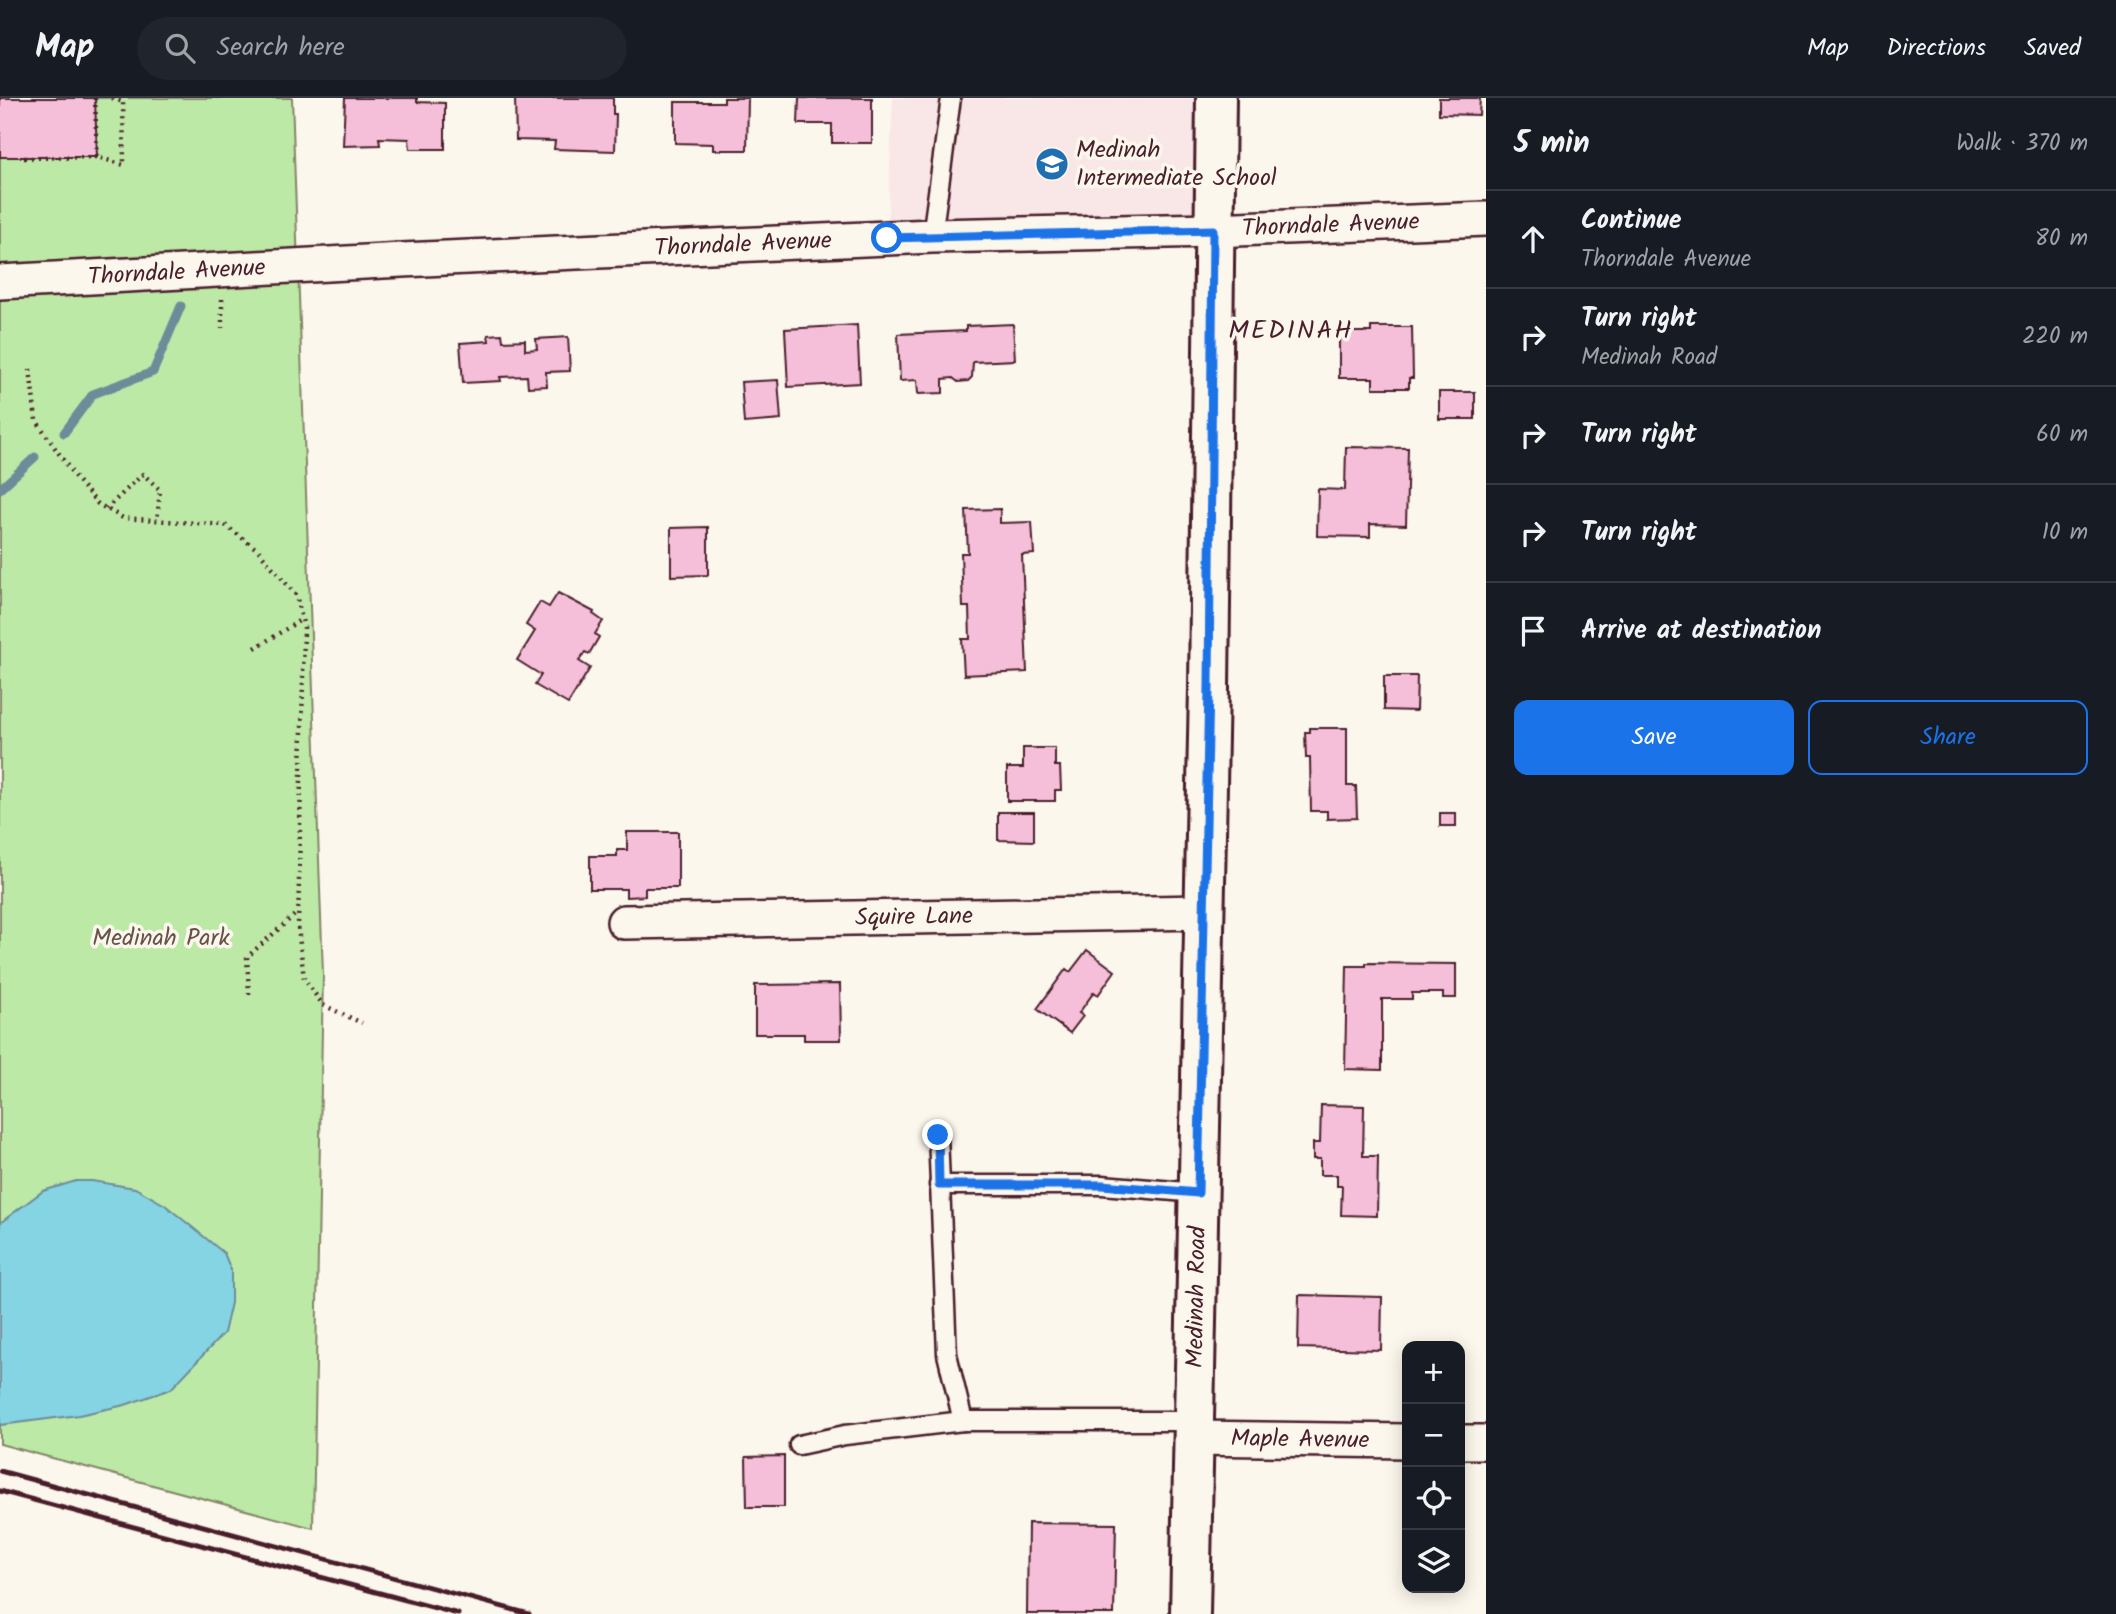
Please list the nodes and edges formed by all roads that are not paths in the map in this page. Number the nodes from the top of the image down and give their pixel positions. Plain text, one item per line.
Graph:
1 (951, 98) edge
2 (1216, 98) edge
3 (1486, 219) edge
4 (1213, 230) junction
5 (932, 236) junction
6 (0, 282) edge
7 (1204, 912) junction
8 (624, 922) dead end
9 (938, 1135) dead end
10 (939, 1185) junction
11 (1198, 1193) junction
12 (963, 1421) junction
13 (1193, 1429) junction
14 (1402, 1441) edge
15 (1465, 1442) edge
16 (1486, 1442) edge
17 (799, 1444) dead end
18 (1190, 1614) edge

1 - 5 lane
2 - 4 main road, Medinah Road
3 - 4 street, Thorndale Avenue
4 - 5 street, Thorndale Avenue
4 - 7 main road, Medinah Road
5 - 6 street, Thorndale Avenue
7 - 8 street, Squire Lane
7 - 11 main road, Medinah Road
9 - 10 lane
10 - 11 lane
10 - 12 lane
11 - 13 main road, Medinah Road
12 - 13 lane
12 - 17 lane
13 - 14 street, Maple Avenue
13 - 18 main road, Medinah Road
15 - 16 street

